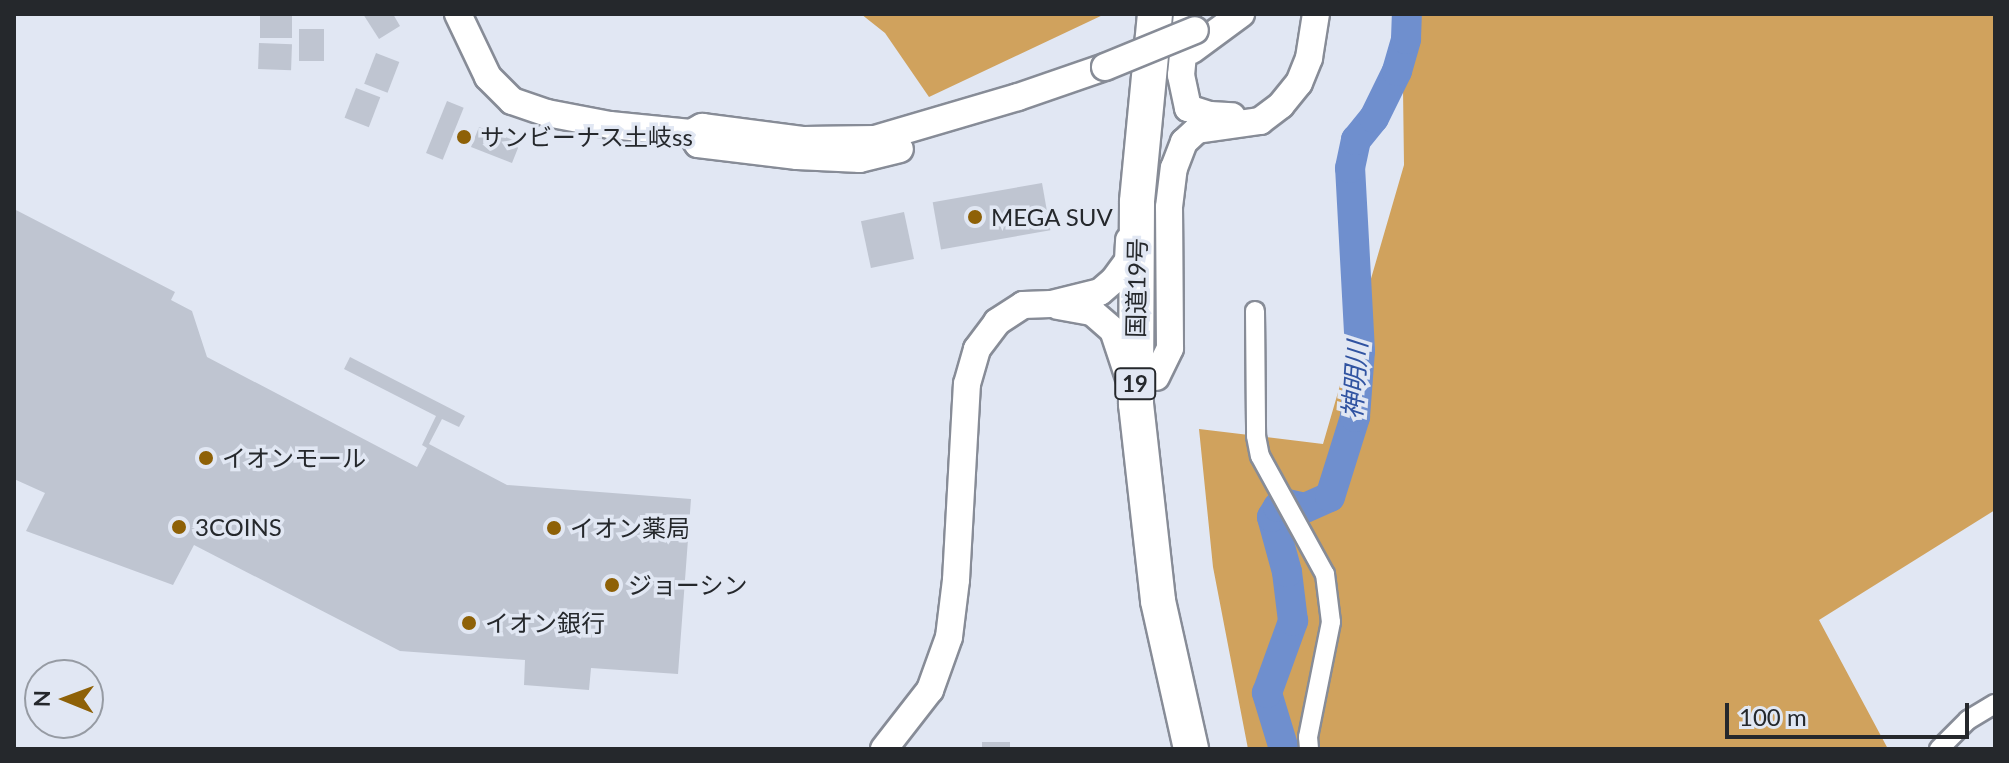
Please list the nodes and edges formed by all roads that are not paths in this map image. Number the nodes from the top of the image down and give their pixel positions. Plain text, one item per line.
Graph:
1 (458, 14) edge
2 (1155, 14) edge
3 (1241, 14) edge
4 (1309, 14) edge
5 (1316, 14) edge
6 (1193, 24) edge
7 (1122, 79) junction
8 (1051, 304) junction
9 (1255, 311) dead end
10 (1156, 377) junction
11 (1136, 404) junction
12 (1995, 704) edge
13 (884, 749) edge
14 (1191, 749) edge
15 (1208, 749) edge
16 (1309, 749) edge
17 (1939, 749) edge

1 - 7 street
2 - 7 highway, 国道19号 / 19
3 - 6 street
4 - 6 street
5 - 10 street
6 - 7 street
6 - 10 highway, 国道19号 / 19
7 - 8 street
7 - 11 highway, 国道19号 / 19
8 - 11 street
8 - 13 street
9 - 16 street
10 - 15 highway, 国道19号 / 19
11 - 14 highway, 国道19号 / 19
12 - 17 street

